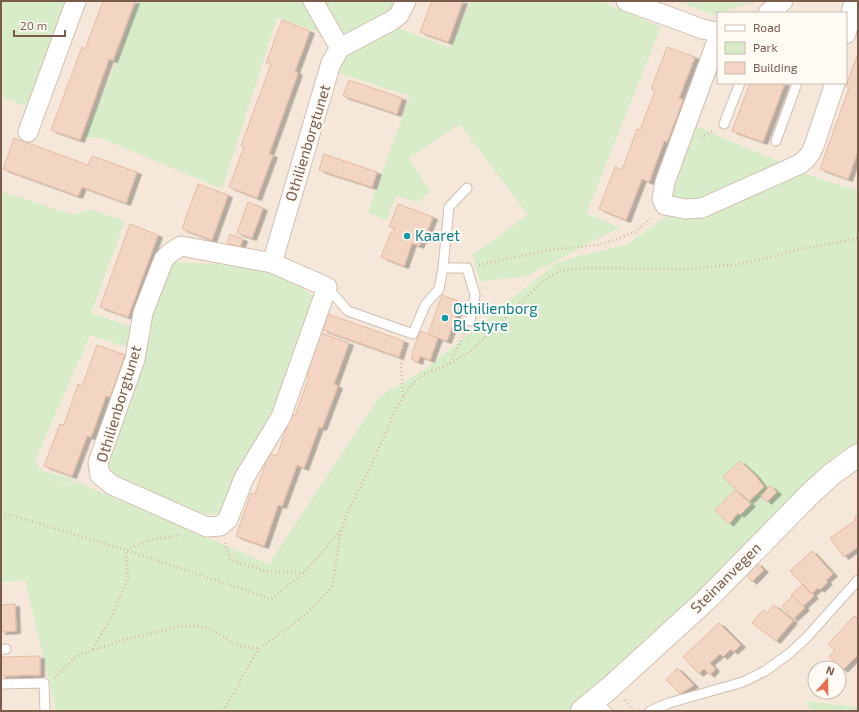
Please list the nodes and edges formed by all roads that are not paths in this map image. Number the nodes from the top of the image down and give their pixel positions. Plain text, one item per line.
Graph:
1 (76, 1) edge
2 (313, 1) edge
3 (406, 1) edge
4 (626, 1) edge
5 (783, 1) edge
6 (854, 1) edge
7 (769, 12) edge
8 (847, 30) edge
9 (717, 32) edge
10 (717, 41) edge
11 (340, 48) junction
12 (740, 84) edge
13 (797, 84) edge
14 (835, 84) edge
15 (724, 124) dead end
16 (28, 132) dead end
17 (776, 141) dead end
18 (467, 188) dead end
19 (272, 263) junction
20 (443, 268) junction
21 (327, 287) junction
22 (470, 320) road end
23 (858, 455) edge
24 (858, 580) edge
25 (1, 684) edge
26 (594, 708) edge
27 (45, 711) edge
28 (650, 711) edge

1 - 16 street
2 - 11 street
3 - 11 street
4 - 9 street
5 - 7 street
6 - 8 street
10 - 14 street
11 - 19 street, Othilienborgtunet
12 - 15 lane
13 - 17 lane
18 - 20 lane
19 - 21 street, Othilienborgtunet
19 - 21 street, Othilienborgtunet
20 - 21 lane
20 - 22 lane
23 - 26 main road, Steinanvegen
24 - 28 lane
25 - 27 lane

